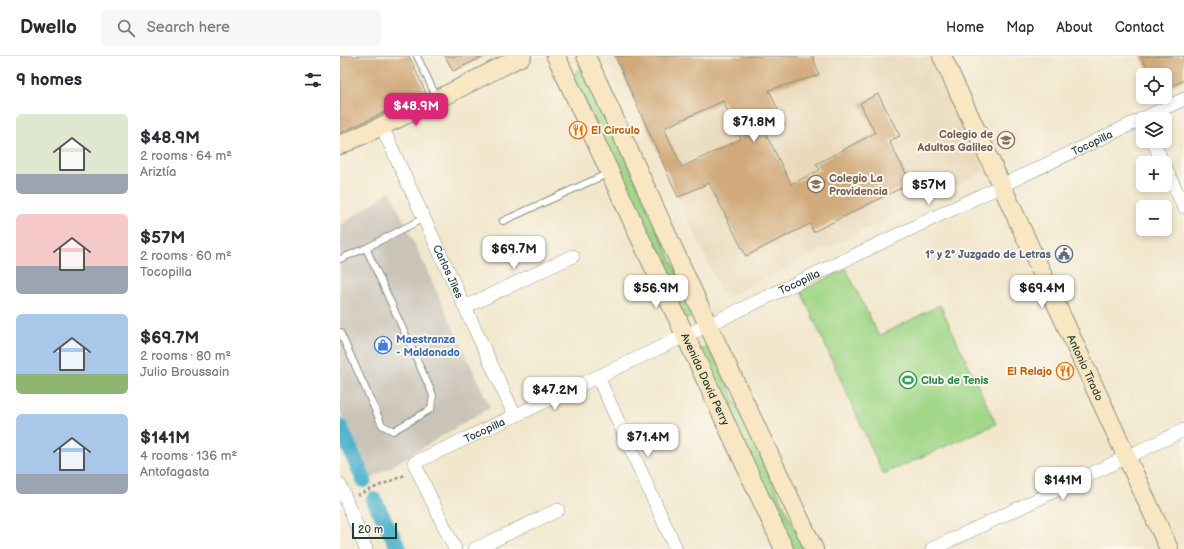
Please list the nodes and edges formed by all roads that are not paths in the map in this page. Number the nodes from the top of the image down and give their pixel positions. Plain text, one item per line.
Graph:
1 (416, 56) edge
2 (522, 56) edge
3 (556, 56) edge
4 (586, 56) edge
5 (942, 56) edge
6 (1184, 99) edge
7 (438, 100) junction
8 (1159, 112) edge
9 (1136, 123) edge
10 (382, 127) junction
11 (340, 145) edge
12 (610, 173) junction
13 (1172, 182) edge
14 (1002, 186) junction
15 (1184, 207) edge
16 (424, 218) junction
17 (503, 221) dead end
18 (366, 248) junction
19 (573, 256) dead end
20 (340, 259) edge
21 (465, 307) junction
22 (708, 325) junction
23 (340, 332) edge
24 (686, 336) junction
25 (598, 377) junction
26 (515, 416) junction
27 (1184, 430) edge
28 (1126, 457) junction
29 (340, 485) edge
30 (558, 510) dead end
31 (366, 549) edge
32 (455, 549) edge
33 (475, 549) edge
34 (676, 549) edge
35 (784, 549) edge
36 (814, 549) edge
37 (932, 549) edge
38 (1169, 549) edge

1 - 7 lane
2 - 7 main road
3 - 12 main road, Avenida David Perry
4 - 22 main road
5 - 14 main road, Antonio Tirado
6 - 8 street, Tocopilla
7 - 10 main road
9 - 14 street, Tocopilla
10 - 11 main road
10 - 16 street, Carlos Jiles
12 - 17 lane
12 - 24 main road, Avenida David Perry
13 - 15 street
14 - 22 street, Tocopilla
14 - 28 main road, Antonio Tirado
16 - 18 lane
16 - 21 street, Carlos Jiles
18 - 20 lane
18 - 23 lane
19 - 21 street
21 - 26 street, Carlos Jiles
22 - 24 street, Tocopilla
22 - 36 main road
24 - 25 street, Tocopilla
24 - 35 main road, Avenida David Perry
25 - 26 street, Tocopilla
25 - 34 street
26 - 32 street, Tocopilla
27 - 28 street
28 - 37 street
28 - 38 main road, Antonio Tirado
29 - 31 street
30 - 33 street

